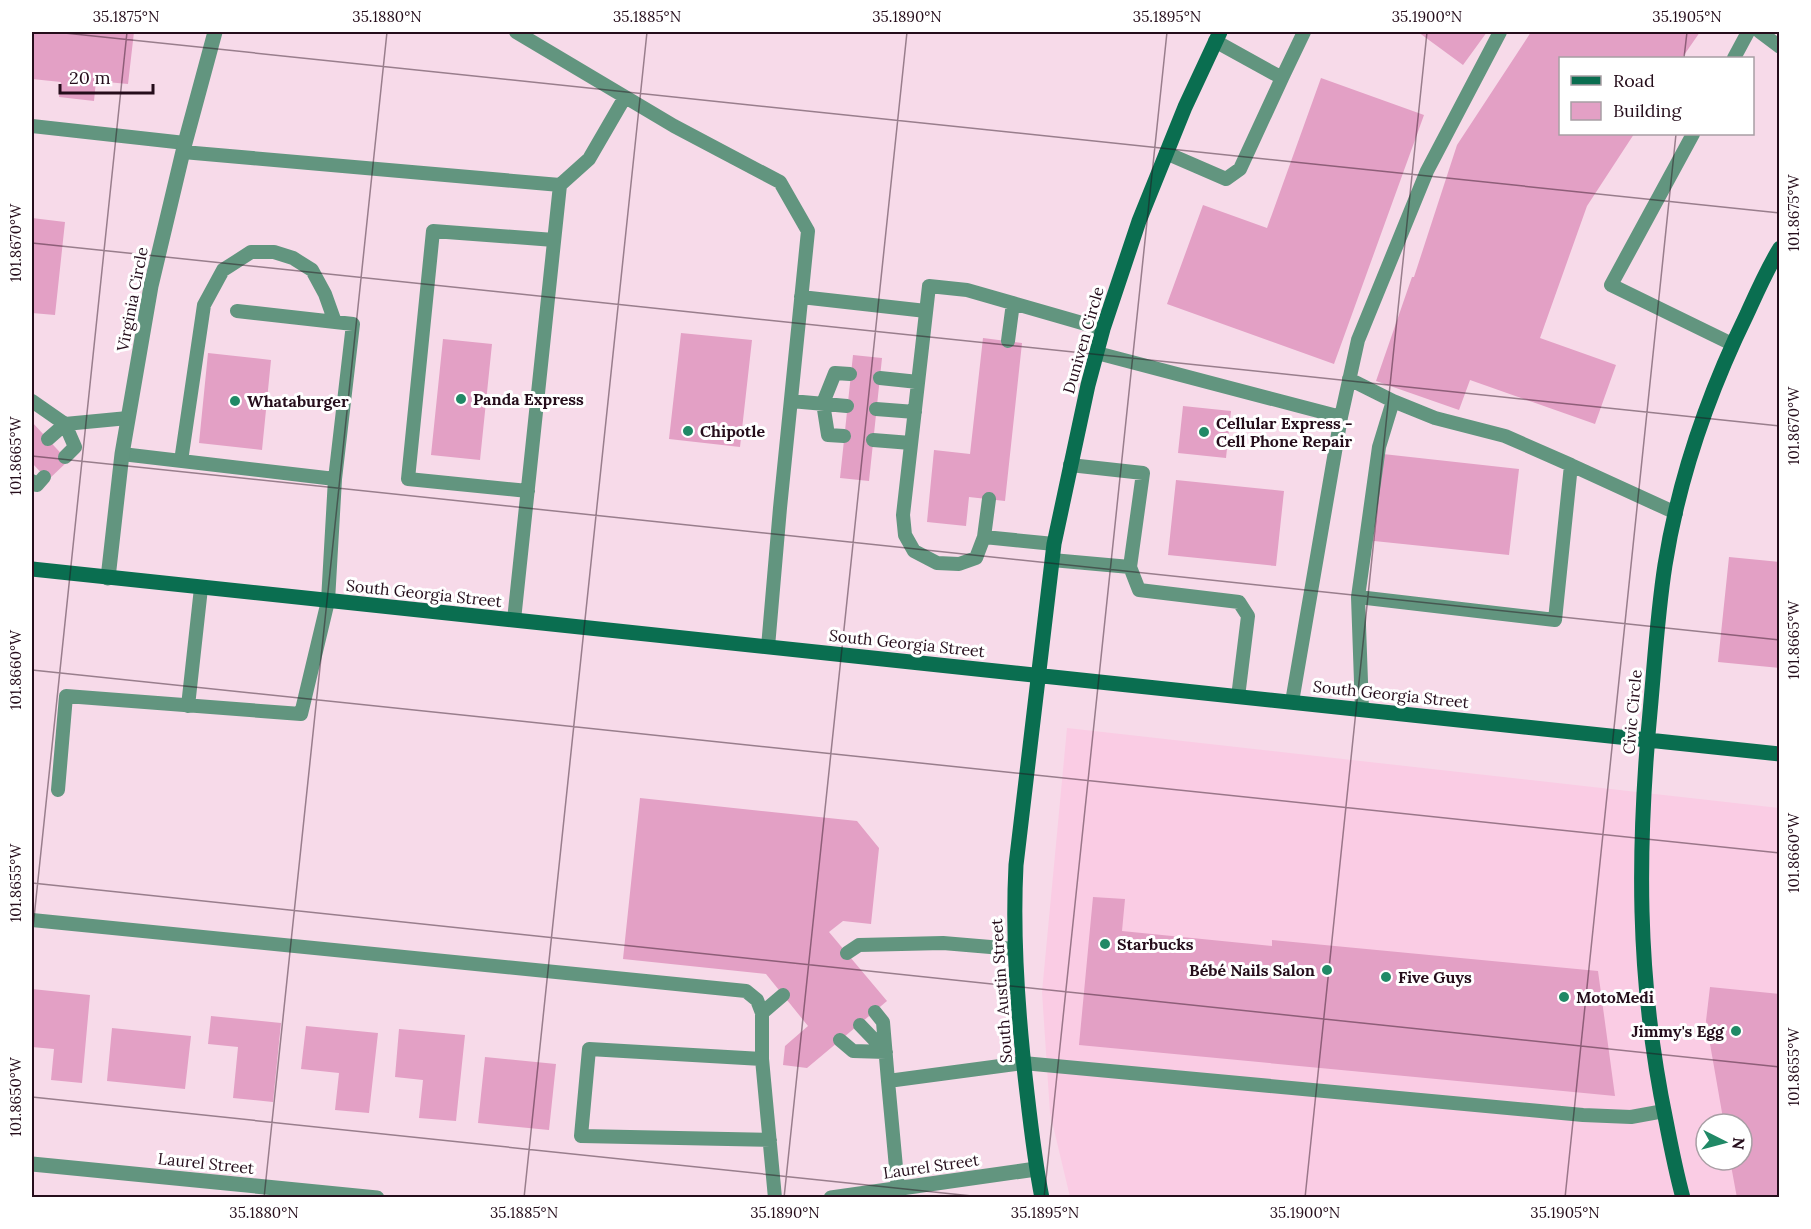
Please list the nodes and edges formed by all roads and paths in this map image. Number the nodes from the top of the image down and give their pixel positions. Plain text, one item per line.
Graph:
1 (216, 32) edge
2 (516, 32) edge
3 (1304, 32) edge
4 (1500, 32) edge
5 (1749, 32) edge
6 (1760, 32) edge
7 (1218, 36) edge
8 (1779, 47) edge
9 (1735, 57) edge
10 (1282, 78) junction
11 (625, 98) junction
12 (32, 126) edge
13 (1692, 135) edge
14 (184, 148) junction
15 (1166, 153) junction
16 (560, 185) junction
17 (554, 240) junction
18 (1779, 248) edge
19 (801, 297) junction
20 (1013, 303) junction
21 (237, 311) dead end
22 (926, 311) junction
23 (335, 321) junction
24 (1103, 329) junction
25 (1008, 341) dead end
26 (1732, 344) junction
27 (1097, 353) junction
28 (850, 374) dead end
29 (880, 378) dead end
30 (1349, 379) junction
31 (918, 382) junction
32 (791, 400) junction
33 (32, 401) edge
34 (1394, 401) junction
35 (823, 404) junction
36 (847, 406) dead end
37 (876, 409) dead end
38 (915, 412) junction
39 (1341, 417) junction
40 (128, 418) junction
41 (65, 424) junction
42 (844, 436) dead end
43 (48, 440) dead end
44 (873, 440) dead end
45 (911, 444) junction
46 (122, 454) junction
47 (65, 457) dead end
48 (181, 461) junction
49 (1070, 465) junction
50 (1571, 465) junction
51 (334, 478) junction
52 (528, 491) junction
53 (989, 499) dead end
54 (1676, 513) junction
55 (984, 537) junction
56 (1054, 544) junction
57 (1052, 560) junction
58 (1130, 567) junction
59 (32, 569) edge
60 (108, 578) junction
61 (201, 588) junction
62 (1358, 597) junction
63 (328, 601) junction
64 (514, 620) junction
65 (768, 647) junction
66 (1038, 675) junction
67 (1238, 696) junction
68 (1292, 702) junction
69 (188, 706) junction
70 (1362, 710) junction
71 (1647, 740) junction
72 (1779, 754) edge
73 (58, 790) dead end
74 (32, 920) edge
75 (1014, 949) junction
76 (847, 953) dead end
77 (783, 995) dead end
78 (875, 1012) dead end
79 (762, 1013) junction
80 (860, 1025) dead end
81 (840, 1040) dead end
82 (886, 1052) junction
83 (762, 1059) junction
84 (1023, 1063) junction
85 (888, 1081) junction
86 (1664, 1111) junction
87 (770, 1140) junction
88 (32, 1164) edge
89 (1036, 1169) junction
90 (898, 1189) junction
91 (377, 1197) edge
92 (775, 1197) edge
93 (831, 1197) edge
94 (1042, 1197) edge
95 (1683, 1197) edge

1 - 14 street, Virginia Circle
2 - 11 lane
3 - 10 lane
4 - 30 lane
5 - 9 lane
6 - 8 lane
7 - 10 lane
7 - 15 street, Duniven Circle
10 - 15 lane
11 - 16 lane
11 - 19 lane
12 - 14 lane
13 - 26 lane
14 - 16 lane
14 - 40 street, Virginia Circle
15 - 24 street, Duniven Circle
16 - 17 lane
17 - 52 lane
17 - 52 lane
18 - 26 street, Civic Circle
19 - 22 lane
19 - 32 lane
20 - 22 lane
20 - 24 lane
20 - 25 lane
21 - 23 lane
22 - 31 lane
23 - 48 lane
23 - 51 lane
24 - 27 street, Duniven Circle
26 - 54 street, Civic Circle
27 - 39 lane
27 - 49 street, Duniven Circle
28 - 35 lane
29 - 31 lane
30 - 34 lane
30 - 39 lane
31 - 38 lane
32 - 35 lane
32 - 65 lane
33 - 41 lane
34 - 50 lane
34 - 62 lane
35 - 36 lane
35 - 42 lane
37 - 38 lane
38 - 45 lane
39 - 68 lane
40 - 41 lane
40 - 46 street, Virginia Circle
41 - 43 lane
41 - 47 lane
44 - 45 lane
45 - 55 lane
46 - 48 lane
46 - 60 street, Virginia Circle
48 - 51 lane
49 - 56 street, Duniven Circle
49 - 58 lane
50 - 54 lane
50 - 62 lane
51 - 63 lane
52 - 64 lane
53 - 55 lane
54 - 71 street, Civic Circle
55 - 56 lane
56 - 57 street, Duniven Circle
57 - 58 lane
57 - 66 street, Duniven Circle
58 - 67 lane
59 - 60 street, South Georgia Street
60 - 61 street, South Georgia Street
61 - 63 street, South Georgia Street
61 - 69 lane
62 - 70 lane
63 - 64 street, South Georgia Street
63 - 69 lane
64 - 65 street, South Georgia Street
65 - 66 street, South Georgia Street
66 - 67 street, South Georgia Street
66 - 75 street, South Austin Street
67 - 68 street, South Georgia Street
68 - 70 street, South Georgia Street
69 - 73 lane
70 - 71 street, South Georgia Street
71 - 72 street, South Georgia Street
71 - 86 street, Civic Circle
74 - 79 lane
75 - 76 lane
75 - 84 street, South Austin Street
77 - 79 lane
78 - 82 lane
79 - 83 lane
80 - 82 lane
81 - 82 lane
82 - 85 lane
83 - 87 lane
83 - 87 lane
84 - 85 lane
84 - 86 lane
84 - 89 street, South Austin Street
85 - 90 lane
86 - 95 street, Civic Circle
87 - 92 lane
88 - 91 street, Laurel Street
89 - 90 street, Laurel Street
89 - 94 street, South Austin Street
90 - 93 street, Laurel Street

